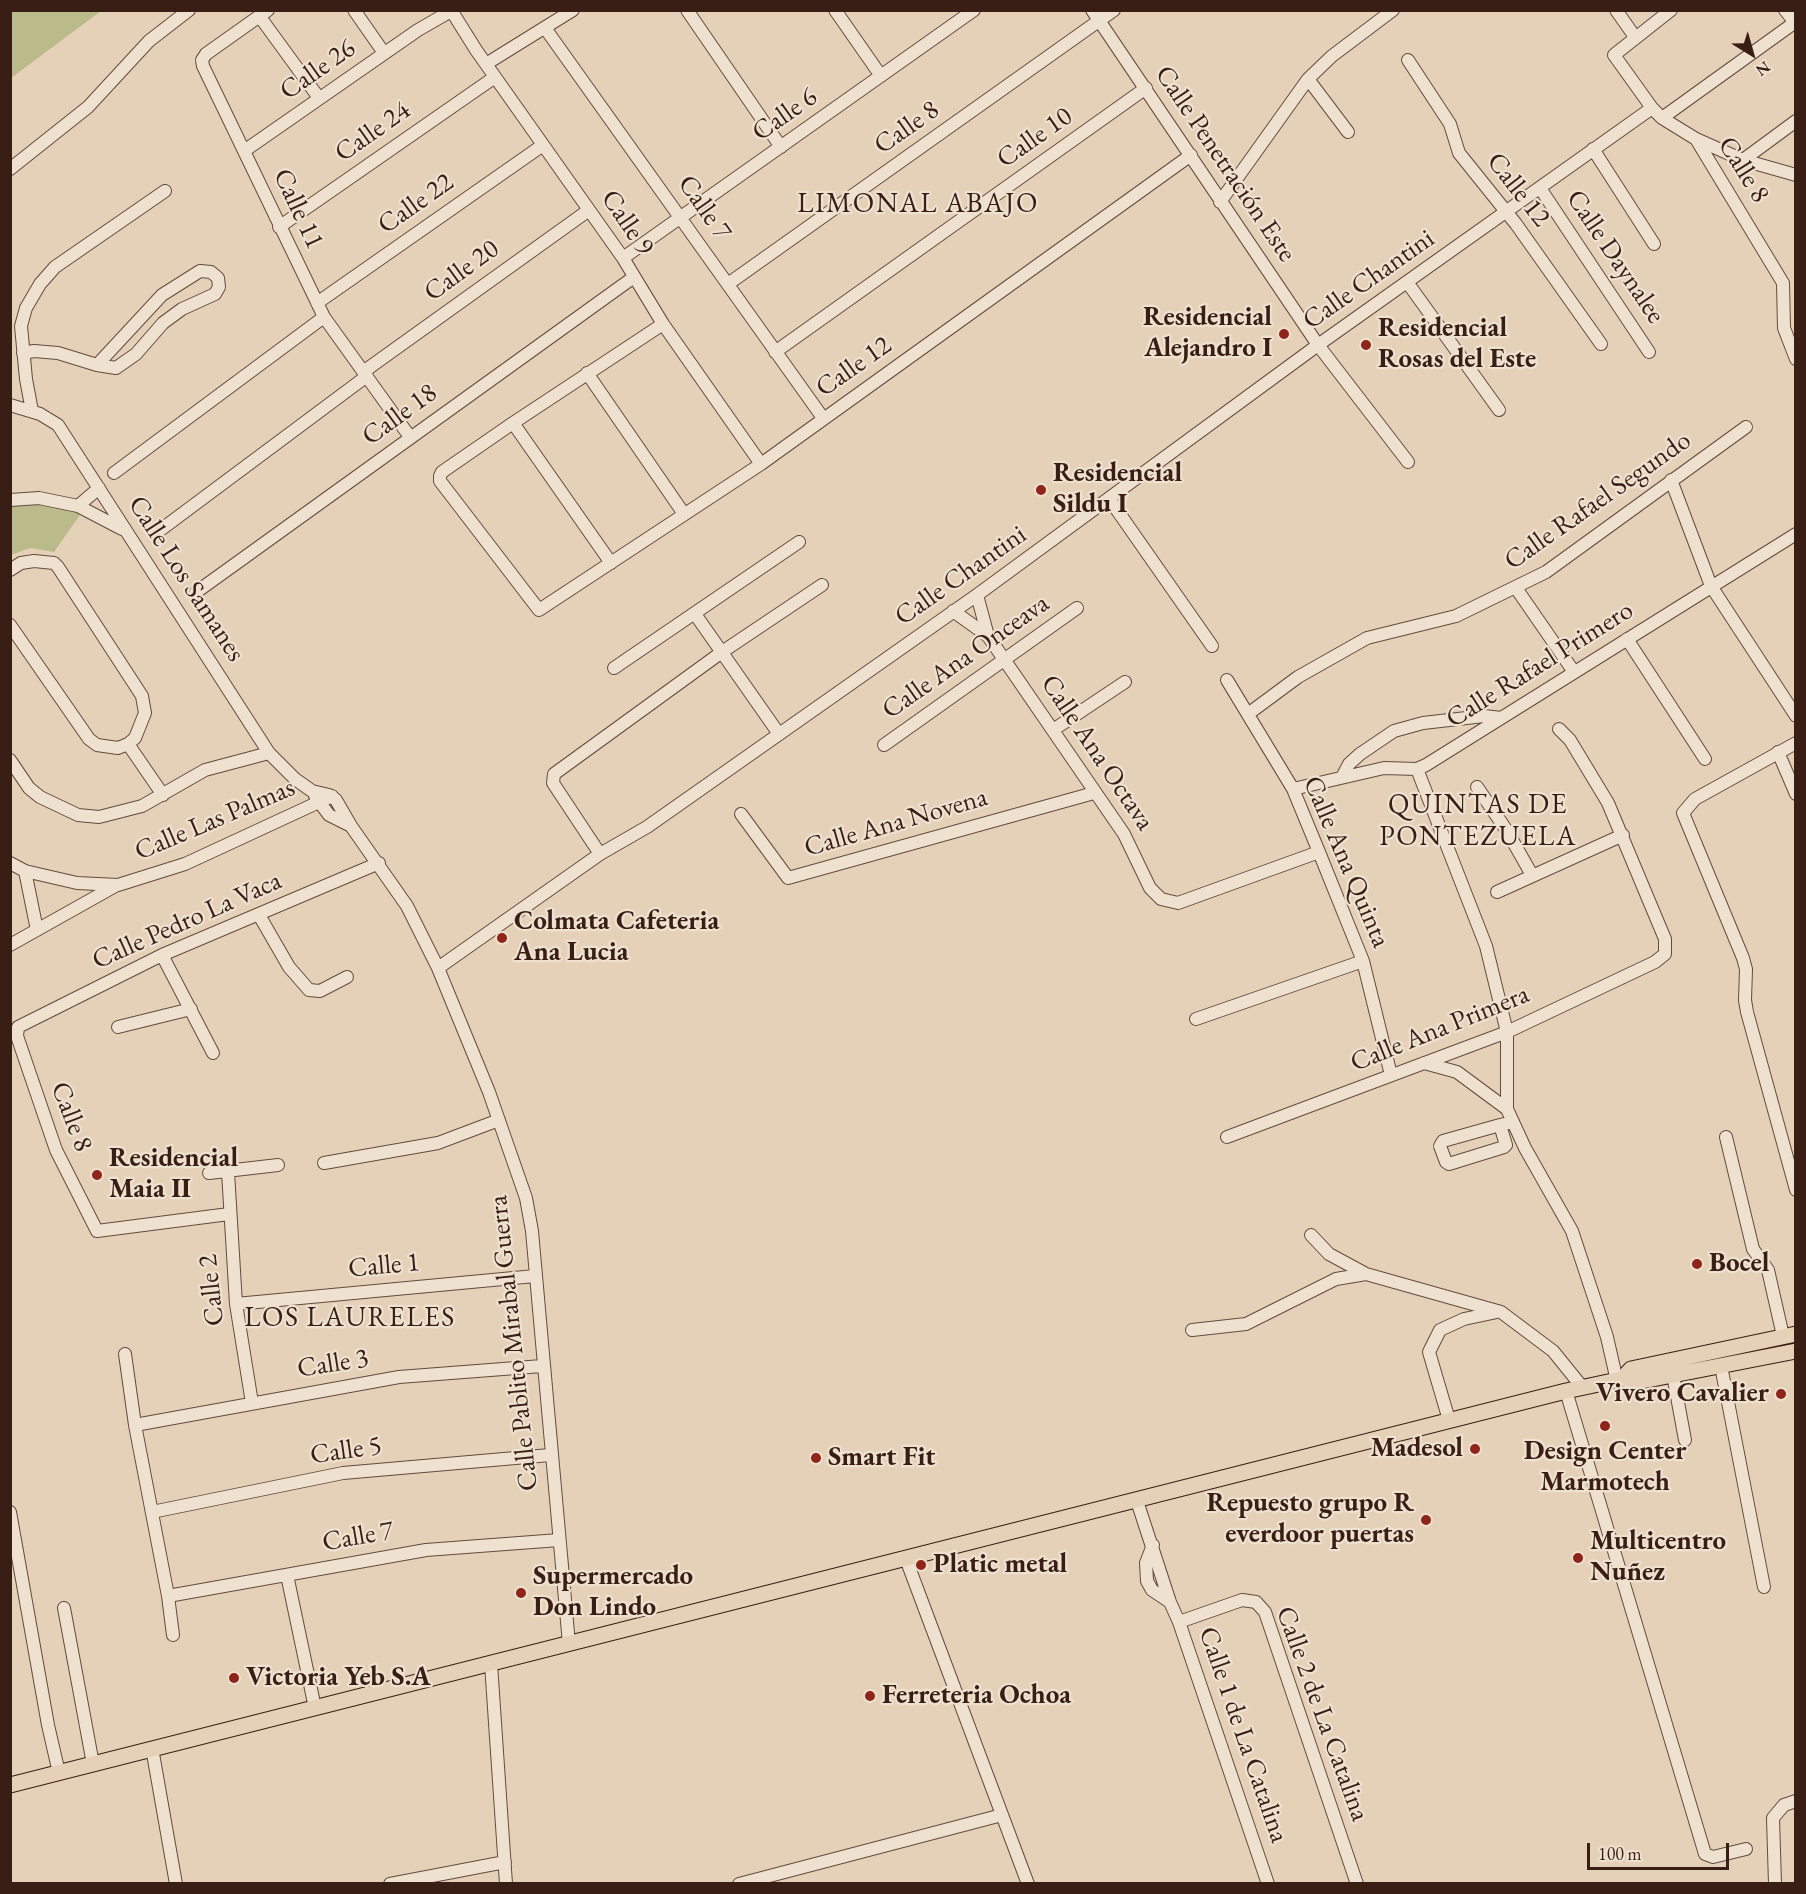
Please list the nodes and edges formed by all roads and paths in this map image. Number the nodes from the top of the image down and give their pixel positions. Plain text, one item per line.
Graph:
1 (189, 10) edge
2 (354, 10) edge
3 (573, 10) edge
4 (687, 10) edge
5 (835, 10) edge
6 (974, 10) edge
7 (1114, 10) edge
8 (1393, 10) edge
9 (1616, 10) edge
10 (1671, 10) edge
11 (1785, 10) edge
12 (451, 11) edge
13 (264, 14) edge
14 (1096, 16) edge
15 (1795, 23) edge
16 (545, 28) junction
17 (1635, 37) junction
18 (384, 53) junction
19 (1408, 60) dead end
20 (486, 64) junction
21 (881, 76) junction
22 (495, 77) junction
23 (1308, 79) junction
24 (1146, 88) junction
25 (319, 98) junction
26 (1652, 108) junction
27 (1662, 118) junction
28 (1796, 121) edge
29 (1348, 132) dead end
30 (1696, 139) junction
31 (543, 145) junction
32 (781, 147) junction
33 (1593, 149) junction
34 (244, 151) junction
35 (1191, 155) junction
36 (1743, 160) junction
37 (10, 169) edge
38 (1796, 175) edge
39 (1540, 188) junction
40 (165, 191) dead end
41 (1220, 202) junction
42 (589, 210) junction
43 (1506, 212) junction
44 (682, 217) junction
45 (279, 227) junction
46 (1654, 244) dead end
47 (624, 258) junction
48 (634, 277) junction
49 (1407, 282) junction
50 (728, 284) junction
51 (317, 303) junction
52 (324, 318) junction
53 (663, 324) junction
54 (1601, 344) dead end
55 (1318, 345) junction
56 (776, 352) junction
57 (1649, 352) dead end
58 (23, 353) junction
59 (1796, 359) edge
60 (98, 365) junction
61 (587, 373) junction
62 (365, 374) junction
63 (10, 405) edge
64 (1499, 410) dead end
65 (32, 411) junction
66 (823, 418) junction
67 (513, 423) junction
68 (1746, 427) dead end
69 (410, 437) junction
70 (1408, 462) dead end
71 (761, 464) junction
72 (114, 474) dead end
73 (1671, 480) junction
74 (99, 488) junction
75 (10, 500) edge
76 (1110, 500) junction
77 (78, 506) junction
78 (684, 514) junction
79 (128, 532) junction
80 (155, 534) dead end
81 (1796, 534) edge
82 (799, 542) dead end
83 (611, 563) junction
84 (10, 570) edge
85 (822, 585) dead end
86 (1711, 586) junction
87 (1516, 588) junction
88 (195, 593) dead end
89 (977, 595) junction
90 (1077, 608) dead end
91 (953, 611) junction
92 (695, 614) junction
93 (10, 625) edge
94 (988, 636) junction
95 (1628, 639) junction
96 (1212, 646) dead end
97 (722, 652) junction
98 (1004, 659) junction
99 (614, 668) dead end
100 (1574, 672) junction
101 (1227, 680) dead end
102 (1125, 682) dead end
103 (1248, 714) junction
104 (1796, 716) edge
105 (1501, 718) junction
106 (1559, 729) dead end
107 (1053, 730) junction
108 (779, 734) junction
109 (1796, 742) edge
110 (128, 744) junction
111 (884, 745) dead end
112 (1778, 752) junction
113 (269, 753) junction
114 (1705, 759) dead end
115 (10, 760) edge
116 (1417, 769) junction
117 (1342, 777) junction
118 (1477, 787) dead end
119 (1293, 789) junction
120 (1094, 793) junction
121 (1796, 794) edge
122 (163, 795) junction
123 (316, 798) junction
124 (741, 814) dead end
125 (351, 826) junction
126 (1623, 835) junction
127 (1319, 852) junction
128 (600, 854) junction
129 (10, 863) edge
130 (379, 863) junction
131 (25, 871) junction
132 (1532, 875) junction
133 (118, 885) junction
134 (1497, 892) dead end
135 (259, 915) junction
136 (37, 930) junction
137 (10, 945) edge
138 (162, 955) junction
139 (1363, 961) junction
140 (438, 968) junction
141 (347, 977) dead end
142 (191, 1010) junction
143 (1196, 1019) dead end
144 (18, 1027) joint
145 (118, 1027) dead end
146 (1507, 1032) junction
147 (213, 1053) dead end
148 (1424, 1063) junction
149 (1391, 1075) junction
150 (1507, 1109) junction
151 (499, 1120) junction
152 (1507, 1123) junction
153 (1227, 1137) dead end
154 (1726, 1137) dead end
155 (324, 1163) dead end
156 (278, 1165) dead end
157 (228, 1172) junction
158 (209, 1173) dead end
159 (1796, 1190) edge
160 (229, 1214) junction
161 (1311, 1235) dead end
162 (1366, 1274) junction
163 (535, 1276) junction
164 (236, 1304) junction
165 (1501, 1312) junction
166 (1192, 1330) dead end
167 (1789, 1335) edge
168 (1796, 1351) edge
169 (125, 1354) dead end
170 (542, 1365) junction
171 (1721, 1366) junction
172 (1674, 1375) junction
173 (1619, 1380) junction
174 (1583, 1388) junction
175 (1566, 1391) junction
176 (252, 1403) junction
177 (1449, 1420) junction
178 (135, 1425) junction
179 (1685, 1440) dead end
180 (550, 1455) junction
181 (1137, 1501) junction
182 (10, 1512) edge
183 (152, 1512) junction
184 (559, 1540) junction
185 (906, 1558) junction
186 (286, 1575) junction
187 (1764, 1587) dead end
188 (168, 1596) junction
189 (64, 1608) dead end
190 (1179, 1622) junction
191 (173, 1635) dead end
192 (568, 1644) junction
193 (491, 1664) junction
194 (315, 1708) junction
195 (152, 1748) junction
196 (93, 1764) junction
197 (60, 1773) junction
198 (10, 1785) edge
199 (1796, 1801) edge
200 (1002, 1815) junction
201 (1746, 1849) dead end
202 (505, 1862) junction
203 (176, 1884) edge
204 (390, 1884) edge
205 (506, 1884) edge
206 (738, 1884) edge
207 (1028, 1884) edge
208 (1268, 1884) edge
209 (1357, 1884) edge
210 (1775, 1884) edge

1 - 37 street
2 - 18 street
3 - 16 street
4 - 32 street
5 - 21 street
6 - 21 street, Calle 6
7 - 14 street, Calle 8
8 - 23 street
9 - 17 street
10 - 17 street
11 - 15 street
12 - 18 street, Calle 26
12 - 20 street, Calle 9
13 - 25 street
13 - 34 street, Calle 11
14 - 24 street, Calle Penetración Este
14 - 50 street, Calle 8
15 - 27 street
16 - 20 street
16 - 44 street, Calle 7
17 - 26 street
18 - 25 street, Calle 26
19 - 43 street, Calle 12
20 - 22 street, Calle 9
21 - 32 street, Calle 6
22 - 31 street, Calle 9
22 - 45 street, Calle 24
23 - 29 street
23 - 41 street
24 - 35 street, Calle Penetración Este
24 - 56 street, Calle 10
25 - 34 street, Calle 26
26 - 27 street
26 - 33 street, Calle Chantini
27 - 30 street
28 - 36 street
30 - 36 street
30 - 59 street, Calle 8
31 - 42 street, Calle 9
31 - 51 street, Calle 22
32 - 44 street, Calle 6
33 - 39 street, Calle Chantini
33 - 46 street
34 - 45 street, Calle 11
35 - 41 street, Calle Penetración Este
35 - 66 street, Calle 12
36 - 38 street
39 - 43 street, Calle Chantini
39 - 57 street, Calle Daynalee
40 - 58 street
41 - 55 street, Calle Penetración Este
42 - 47 street, Calle 9
42 - 62 street, Calle 20
43 - 49 street, Calle Chantini
43 - 54 street, Calle 12
44 - 47 street, Calle 6
44 - 50 street, Calle 7
45 - 51 street, Calle 11
47 - 48 street, Calle 9
48 - 53 street, Calle 9
48 - 69 street, Calle 18
49 - 55 street, Calle Chantini
49 - 64 street
50 - 56 street, Calle 7
51 - 52 street, Calle 11
52 - 62 street, Calle 11
52 - 72 street
53 - 61 street
53 - 71 street, Calle 9
55 - 70 street, Calle Penetración Este
55 - 76 street, Calle Chantini
56 - 66 street, Calle 7
58 - 60 street
58 - 65 street
60 - 60 street
61 - 67 street
61 - 78 street
62 - 69 street, Calle 11
62 - 80 street, Calle 20
63 - 65 street, Calle Los Samanes
65 - 74 street, Calle Los Samanes
66 - 71 street, Calle 12
67 - 83 street
67 - 83 street, Calle 12
68 - 73 street, Calle Rafael Segundo
69 - 88 street, Calle 18
71 - 78 street, Calle 12
73 - 86 street
73 - 87 street, Calle Rafael Segundo
74 - 77 street
74 - 79 street, Calle Los Samanes
75 - 77 street
76 - 89 street, Calle Chantini
76 - 96 street
77 - 79 street
78 - 83 street, Calle 12
79 - 113 street, Calle Los Samanes
81 - 86 street, Calle Rafael Primero
82 - 92 street
84 - 110 street
85 - 97 street
86 - 95 street, Calle Rafael Primero
86 - 104 street
87 - 100 street
87 - 103 street, Calle Rafael Segundo
89 - 91 street, Calle Chantini
89 - 94 street, Calle Ana Octava
90 - 98 street, Calle Ana Onceava
91 - 94 street, Calle Ana Octava
91 - 108 street, Calle Chantini
92 - 97 street
92 - 99 street
93 - 110 street
94 - 98 street, Calle Ana Octava
95 - 100 street, Calle Rafael Primero
95 - 114 street
97 - 108 street
97 - 128 street
98 - 107 street, Calle Ana Octava
98 - 111 street, Calle Ana Onceava
100 - 105 street, Calle Rafael Primero
101 - 103 street, Calle Ana Quinta
102 - 107 street
103 - 119 street, Calle Ana Quinta
105 - 116 street, Calle Rafael Primero
105 - 117 street
106 - 126 street
107 - 120 street, Calle Ana Octava
108 - 128 street, Calle Chantini
109 - 112 street
110 - 122 street
112 - 121 street
112 - 159 street
113 - 122 street
113 - 123 street, Calle Los Samanes
115 - 122 street
116 - 117 street
116 - 146 street
117 - 119 street
118 - 132 street
119 - 127 street, Calle Ana Quinta
120 - 124 street, Calle Ana Novena
120 - 127 street, Calle Ana Octava
123 - 125 street, Calle Los Samanes
123 - 125 street, Calle Los Samanes
123 - 133 street, Calle Las Palmas
125 - 130 street, Calle Pablito Mirabal Guerra
126 - 132 street
126 - 146 street, Calle Ana Primera
127 - 139 street, Calle Ana Quinta
128 - 140 street, Calle Chantini
129 - 131 street, Calle Las Palmas
130 - 135 street, Calle Pedro La Vaca
130 - 140 street, Calle Pablito Mirabal Guerra
131 - 133 street, Calle Las Palmas
131 - 136 street
132 - 134 street
133 - 136 street
135 - 138 street, Calle Pedro La Vaca
135 - 141 street
136 - 137 street
138 - 142 street
138 - 144 street, Calle Pedro La Vaca
139 - 143 street
139 - 149 street, Calle Ana Quinta
140 - 151 street, Calle Pablito Mirabal Guerra
142 - 145 street
142 - 147 street
144 - 160 street, Calle 8
146 - 148 street, Calle Ana Primera
146 - 150 street
148 - 149 street, Calle Ana Primera
148 - 150 street
149 - 153 street, Calle Ana Primera
150 - 152 street
151 - 155 street
151 - 163 street, Calle Pablito Mirabal Guerra
152 - 152 street
152 - 173 street
154 - 167 street
156 - 157 street
157 - 158 street
157 - 160 street, Calle 2
160 - 164 street, Calle 2
161 - 162 street
162 - 165 street
162 - 166 street
163 - 164 street, Calle 1
163 - 170 street, Calle Pablito Mirabal Guerra
164 - 176 street, Calle 2
165 - 174 street
165 - 177 street
167 - 173 main road
168 - 171 main road
169 - 178 street
170 - 176 street, Calle 3
170 - 180 street, Calle Pablito Mirabal Guerra
171 - 172 main road
171 - 187 street
172 - 173 main road
172 - 179 street
173 - 174 main road
174 - 175 main road
175 - 177 main road
175 - 201 street
176 - 178 street, Calle 3
177 - 181 main road
178 - 183 street
180 - 183 street, Calle 5
180 - 184 street, Calle Pablito Mirabal Guerra
181 - 185 main road
181 - 190 street, Calle 1 de La Catalina
182 - 197 street
183 - 188 street
184 - 186 street, Calle 7
184 - 192 street, Calle Pablito Mirabal Guerra
185 - 192 main road
185 - 200 street
186 - 188 street, Calle 7
186 - 194 street
188 - 191 street
189 - 196 street
190 - 208 street, Calle 1 de La Catalina
190 - 209 street, Calle 2 de La Catalina
192 - 193 main road
193 - 194 main road
193 - 202 street
194 - 195 main road
195 - 196 main road
195 - 203 street
196 - 197 main road
197 - 198 main road
199 - 210 street
200 - 206 street
200 - 207 street
202 - 204 street
202 - 205 street

